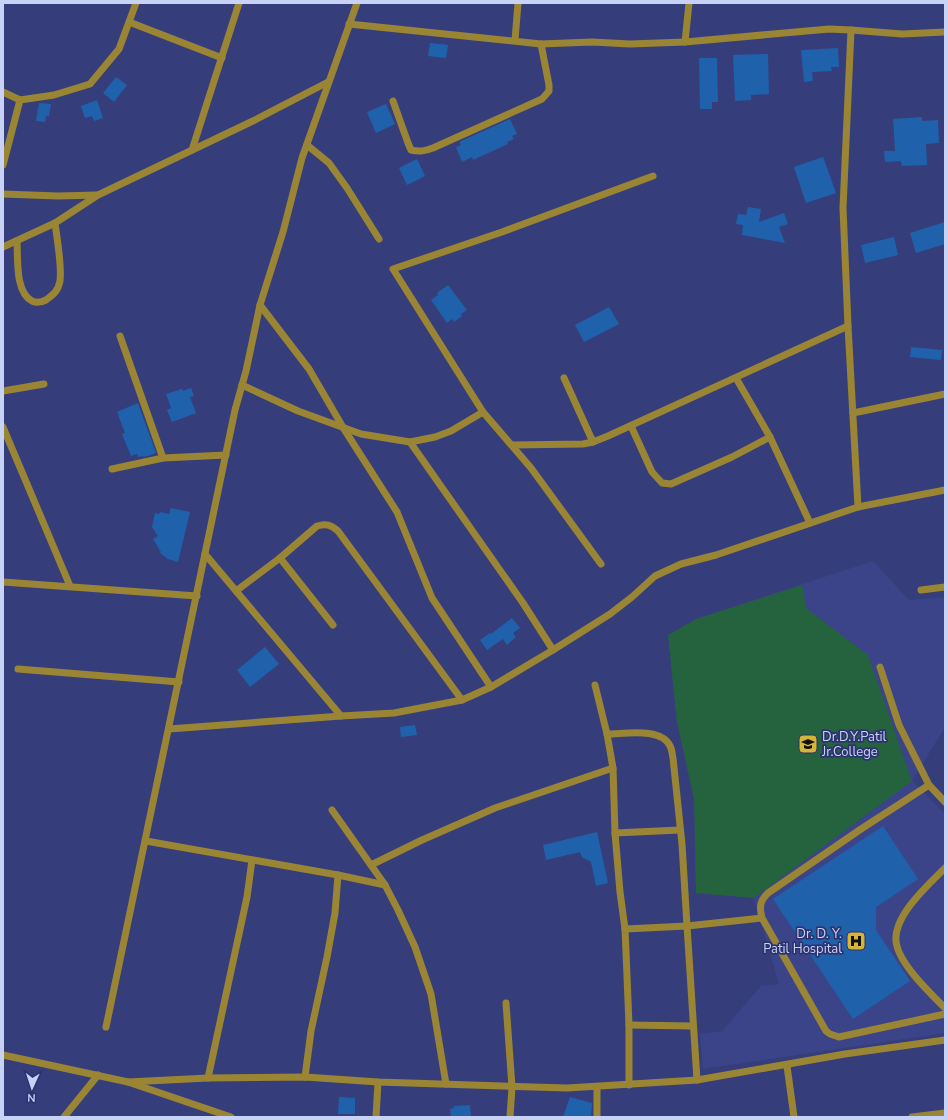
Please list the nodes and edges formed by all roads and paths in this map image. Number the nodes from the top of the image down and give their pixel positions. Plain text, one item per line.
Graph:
1 (136, 3) edge
2 (239, 3) edge
3 (357, 3) edge
4 (518, 3) edge
5 (689, 3) edge
6 (129, 22) junction
7 (349, 24) junction
8 (851, 30) junction
9 (945, 32) edge
10 (515, 40) junction
11 (685, 42) junction
12 (541, 44) junction
13 (222, 58) junction
14 (328, 82) junction
15 (3, 92) edge
16 (20, 100) junction
17 (393, 101) dead end
18 (307, 145) junction
19 (192, 150) junction
20 (3, 165) edge
21 (653, 176) dead end
22 (3, 194) edge
23 (98, 195) junction
24 (55, 223) junction
25 (379, 239) dead end
26 (17, 241) junction
27 (3, 247) edge
28 (260, 305) junction
29 (848, 326) junction
30 (120, 336) dead end
31 (564, 378) dead end
32 (736, 378) junction
33 (44, 384) dead end
34 (242, 385) junction
35 (3, 391) edge
36 (945, 394) edge
37 (483, 412) junction
38 (852, 413) junction
39 (631, 426) junction
40 (3, 428) edge
41 (344, 429) junction
42 (770, 437) junction
43 (410, 442) junction
44 (593, 442) junction
45 (512, 445) junction
46 (226, 455) junction
47 (163, 458) junction
48 (112, 469) dead end
49 (945, 490) edge
50 (858, 508) junction
51 (810, 523) junction
52 (205, 554) junction
53 (280, 558) junction
54 (601, 564) dead end
55 (3, 582) edge
56 (70, 586) junction
57 (945, 587) edge
58 (921, 590) dead end
59 (236, 591) junction
60 (197, 596) junction
61 (333, 625) dead end
62 (553, 650) junction
63 (880, 666) dead end
64 (18, 669) dead end
65 (179, 682) junction
66 (595, 685) dead end
67 (491, 687) junction
68 (462, 700) junction
69 (341, 716) junction
70 (169, 729) junction
71 (607, 734) junction
72 (613, 768) junction
73 (929, 785) junction
74 (945, 802) edge
75 (332, 810) dead end
76 (680, 830) junction
77 (616, 832) junction
78 (146, 841) junction
79 (252, 860) junction
80 (371, 865) junction
81 (945, 868) edge
82 (338, 875) junction
83 (384, 885) junction
84 (762, 918) junction
85 (687, 926) junction
86 (624, 929) junction
87 (506, 1003) dead end
88 (945, 1008) edge
89 (945, 1014) edge
90 (629, 1025) junction
91 (693, 1026) junction
92 (106, 1027) dead end
93 (945, 1040) edge
94 (3, 1055) edge
95 (787, 1066) junction
96 (98, 1075) junction
97 (305, 1077) junction
98 (208, 1078) junction
99 (697, 1080) junction
100 (128, 1082) junction
101 (378, 1082) junction
102 (446, 1084) junction
103 (629, 1085) junction
104 (512, 1087) junction
105 (597, 1087) junction
106 (945, 1113) edge
107 (64, 1117) edge
108 (231, 1117) edge
109 (376, 1117) edge
110 (510, 1117) edge
111 (597, 1117) edge
112 (794, 1117) edge
113 (912, 1117) edge

1 - 6 street
2 - 13 street
3 - 7 street
4 - 10 street
5 - 11 street
6 - 13 street
6 - 16 street
7 - 10 street
7 - 14 street
8 - 9 street
8 - 11 street
8 - 29 street
10 - 12 street
11 - 12 street
12 - 17 street
13 - 19 street
14 - 18 street
14 - 19 street
15 - 16 street
16 - 20 street
18 - 25 street
18 - 28 street
19 - 23 street
21 - 37 street
22 - 23 street
23 - 24 street
24 - 26 street
24 - 26 street
26 - 27 street
28 - 34 street
28 - 41 street
29 - 32 street
29 - 38 street
30 - 47 street
31 - 44 street
32 - 39 street
32 - 42 street
33 - 35 street
34 - 41 street
34 - 46 street
36 - 38 street
37 - 43 street
37 - 45 street
38 - 50 street
39 - 42 street
39 - 44 street
40 - 56 street
41 - 43 street
41 - 67 street
42 - 51 street
43 - 62 street
44 - 45 street
45 - 54 street
46 - 47 street
46 - 52 street
47 - 48 street
49 - 50 street
50 - 51 street
51 - 62 street
52 - 59 street
52 - 60 street
53 - 59 street
53 - 61 street
53 - 68 street
55 - 56 street
56 - 60 street
57 - 58 street
59 - 69 street
60 - 65 street
62 - 67 street
63 - 73 street
64 - 65 street
65 - 70 street
66 - 71 street
67 - 68 street
68 - 69 street
69 - 70 street
70 - 78 street
71 - 72 street
71 - 76 street
72 - 77 street
72 - 80 street
73 - 74 street
73 - 84 street
75 - 80 street
76 - 77 street
76 - 85 street
77 - 86 street
78 - 79 street
78 - 92 street
79 - 82 street
79 - 98 street
80 - 83 street
81 - 88 street
82 - 83 street
82 - 97 street
83 - 102 street
84 - 85 street
84 - 89 street
85 - 86 street
85 - 91 street
86 - 90 street
87 - 104 street
90 - 91 street
90 - 103 street
91 - 99 street
93 - 95 street
94 - 96 street
95 - 99 street
95 - 112 street
96 - 100 street
96 - 107 street
97 - 98 street
97 - 101 street
98 - 100 street
99 - 103 street
100 - 108 street
101 - 102 street
101 - 109 street
102 - 104 street
103 - 105 street
104 - 105 street
104 - 110 street
105 - 111 street
106 - 113 street

